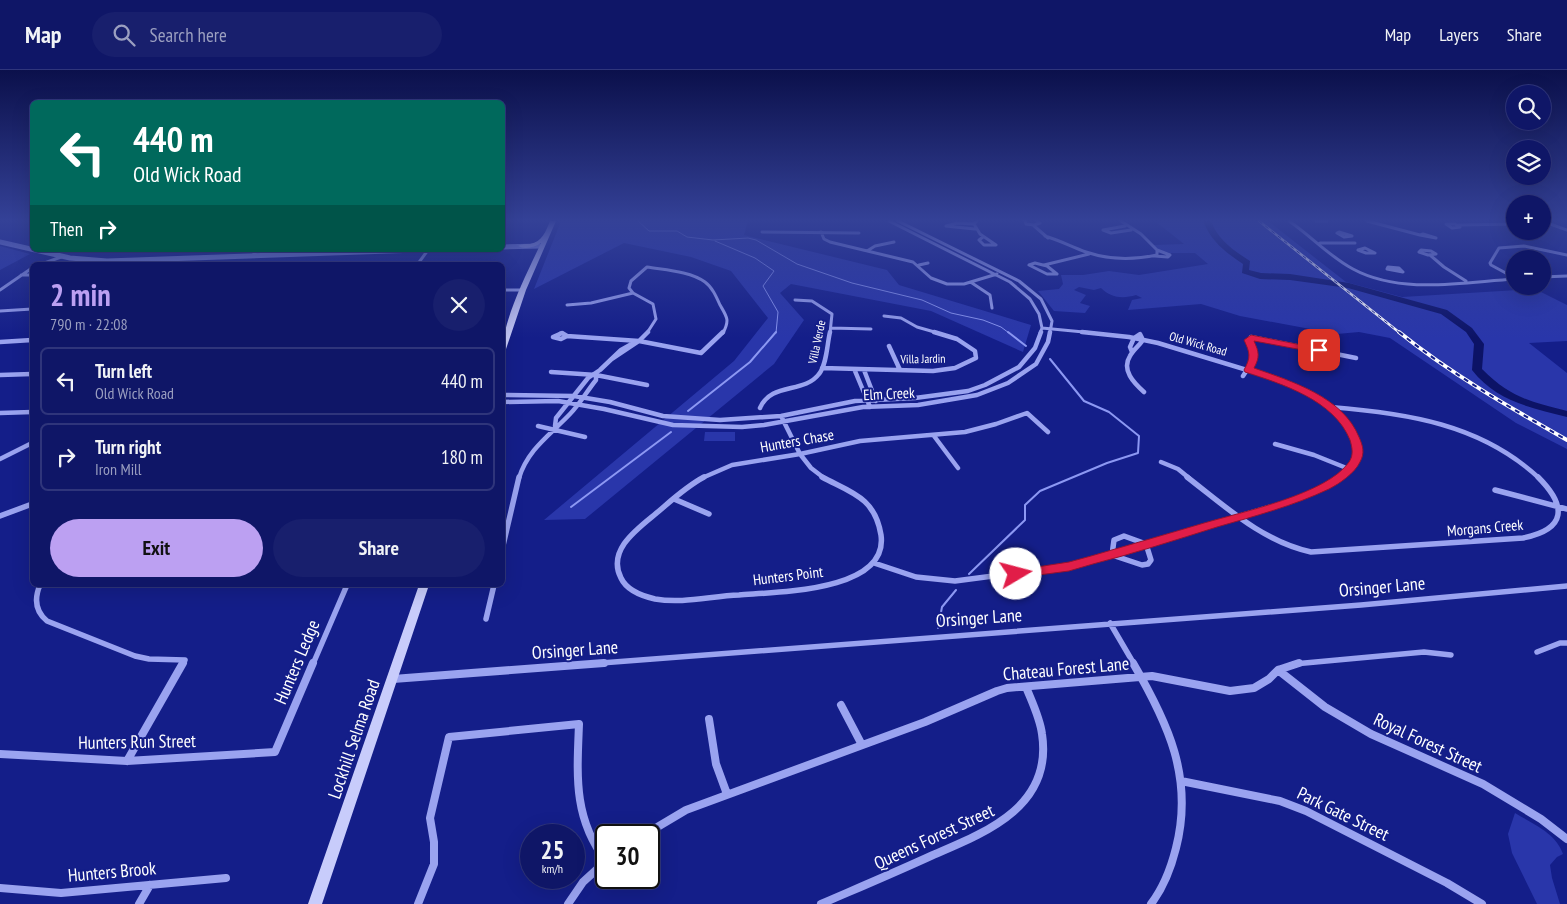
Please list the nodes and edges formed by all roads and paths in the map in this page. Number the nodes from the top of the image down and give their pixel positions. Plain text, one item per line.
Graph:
1 (95, 260) edge
2 (139, 260) edge
3 (535, 260) edge
4 (906, 260) edge
5 (968, 260) edge
6 (977, 260) edge
7 (1064, 260) edge
8 (1342, 260) edge
9 (1435, 260) edge
10 (1492, 260) edge
11 (928, 263) dead end
12 (919, 265) junction
13 (1044, 265) junction
14 (30, 269) edge
15 (1039, 269) junction
16 (1002, 272) junction
17 (1398, 273) dead end
18 (996, 274) junction
19 (1506, 274) edge
20 (20, 275) junction
21 (30, 275) edge
22 (1567, 276) edge
23 (1551, 277) edge
24 (1506, 279) edge
25 (1467, 281) junction
26 (972, 283) junction
27 (1408, 283) junction
28 (0, 290) edge
29 (505, 290) edge
30 (523, 290) junction
31 (633, 293) junction
32 (794, 300) dead end
33 (567, 305) dead end
34 (992, 308) dead end
35 (30, 309) edge
36 (0, 311) edge
37 (884, 316) dead end
38 (831, 328) junction
39 (870, 328) dead end
40 (1042, 328) junction
41 (1052, 329) junction
42 (567, 336) dead end
43 (1134, 338) junction
44 (30, 340) edge
45 (1142, 340) junction
46 (638, 341) junction
47 (0, 342) edge
48 (505, 343) edge
49 (889, 346) dead end
50 (1132, 352) junction
51 (1356, 358) dead end
52 (822, 368) junction
53 (864, 370) junction
54 (900, 370) junction
55 (1248, 370) junction
56 (855, 371) junction
57 (551, 372) dead end
58 (30, 374) edge
59 (0, 375) edge
60 (596, 375) junction
61 (1243, 376) dead end
62 (647, 385) dead end
63 (1144, 392) dead end
64 (505, 395) edge
65 (574, 396) junction
66 (582, 397) junction
67 (867, 400) junction
68 (876, 400) junction
69 (505, 402) edge
70 (568, 402) junction
71 (578, 404) junction
72 (879, 406) junction
73 (870, 407) junction
74 (1330, 407) junction
75 (760, 408) dead end
76 (30, 412) edge
77 (0, 413) edge
78 (781, 416) junction
79 (784, 422) junction
80 (538, 426) dead end
81 (554, 427) junction
82 (1048, 432) dead end
83 (934, 436) junction
84 (585, 437) dead end
85 (30, 444) edge
86 (1275, 444) dead end
87 (800, 454) junction
88 (0, 459) edge
89 (1161, 462) dead end
90 (958, 468) dead end
91 (1349, 469) junction
92 (1495, 490) dead end
93 (674, 499) junction
94 (30, 505) edge
95 (1559, 507) junction
96 (1567, 509) edge
97 (709, 514) dead end
98 (0, 516) edge
99 (1239, 516) junction
100 (505, 538) edge
101 (1146, 544) junction
102 (1112, 555) junction
103 (874, 563) junction
104 (39, 587) edge
105 (346, 587) edge
106 (423, 587) edge
107 (494, 587) edge
108 (1566, 587) edge
109 (630, 589) joint
110 (486, 619) dead end
111 (1110, 623) junction
112 (1567, 643) edge
113 (1537, 652) dead end
114 (1451, 655) dead end
115 (1278, 670) junction
116 (1141, 677) junction
117 (393, 679) junction
118 (1026, 686) junction
119 (841, 705) dead end
120 (709, 720) dead end
121 (862, 745) junction
122 (275, 752) joint
123 (0, 754) edge
124 (128, 761) junction
125 (1180, 781) junction
126 (727, 794) junction
127 (660, 825) edge
128 (1567, 839) edge
129 (595, 847) edge
130 (595, 871) edge
131 (226, 878) dead end
132 (150, 885) junction
133 (0, 888) edge
134 (139, 904) edge
135 (316, 904) edge
136 (418, 904) edge
137 (568, 904) edge
138 (821, 904) edge
139 (1151, 904) edge
140 (1482, 904) edge

1 - 2 street
3 - 30 main road
4 - 12 street
5 - 18 street
6 - 16 street
7 - 13 street
8 - 27 street
9 - 25 street
10 - 19 street
11 - 12 street
12 - 26 street
13 - 15 street
13 - 15 street
13 - 15 street
14 - 20 street
16 - 18 street
16 - 41 street
17 - 27 street
18 - 26 street
18 - 40 street
20 - 21 street
20 - 28 street
22 - 23 street
24 - 25 street
25 - 27 street
26 - 34 street
29 - 30 street
30 - 48 main road
31 - 33 street
31 - 46 street
31 - 46 street
32 - 38 street, Villa Verde
35 - 36 street
37 - 54 street, Villa Jardin
38 - 39 street
38 - 52 street, Villa Verde
40 - 41 street, Old Wick Road
40 - 68 street, Elm Creek
41 - 43 street, Old Wick Road
41 - 72 street, Elm Creek
42 - 46 street
43 - 45 street, Old Wick Road
43 - 50 street
44 - 47 street
45 - 50 street
45 - 55 street, Old Wick Road
46 - 60 street
49 - 54 street
50 - 63 street
51 - 55 street
52 - 56 street, Villa Jardin
52 - 75 street, Villa Verde
53 - 54 street, Villa Jardin
53 - 56 street, Villa Jardin
53 - 68 street
55 - 61 street
55 - 74 street, Old Wick Road
56 - 67 street
57 - 60 street
58 - 59 street
60 - 62 street
60 - 65 street
60 - 66 street
64 - 65 street, Elm Creek
65 - 66 street, Elm Creek
65 - 70 street
66 - 71 street
66 - 78 street, Elm Creek
67 - 68 street, Elm Creek
67 - 73 street
67 - 78 street, Elm Creek
68 - 72 street
69 - 70 street, Elm Creek
70 - 71 street, Elm Creek
70 - 81 street
71 - 79 street, Elm Creek
71 - 81 street
72 - 73 street, Elm Creek
73 - 79 street, Elm Creek
74 - 91 street, Old Wick Road
74 - 95 street
76 - 77 street
78 - 79 street
79 - 87 street
80 - 81 street
81 - 84 street
81 - 100 street
82 - 83 street, Hunters Chase
83 - 87 street, Hunters Chase
83 - 90 street
85 - 88 street
86 - 91 street
87 - 93 street, Hunters Chase
87 - 103 street
89 - 99 street, Morgans Creek
91 - 99 street
92 - 95 street
93 - 97 street
93 - 109 street, Hunters Chase
94 - 98 street
95 - 96 street
95 - 99 street, Morgans Creek
99 - 101 street
101 - 102 street
101 - 102 street
101 - 102 street
102 - 103 street
103 - 109 street, Hunters Point
104 - 124 street
105 - 122 street, Hunters Ledge
106 - 117 main road, Lockhill Selma Road
107 - 110 street
108 - 111 street, Orsinger Lane
111 - 116 street
111 - 117 street, Orsinger Lane
112 - 113 street
114 - 115 street, Chateau Forest Lane
115 - 116 street, Chateau Forest Lane
115 - 128 street, Royal Forest Street
116 - 118 street, Chateau Forest Lane
116 - 125 street
117 - 135 main road, Lockhill Selma Road
118 - 121 street, Chateau Forest Lane
118 - 138 street, Queens Forest Street
119 - 121 street
120 - 126 street
121 - 126 street, Chateau Forest Lane
122 - 124 street, Hunters Run Street
123 - 124 street, Hunters Run Street
125 - 139 street
125 - 140 street, Park Gate Street
126 - 127 street, Chateau Forest Lane
129 - 136 street
130 - 137 street
131 - 132 street, Hunters Brook
132 - 133 street, Hunters Brook
132 - 134 street

